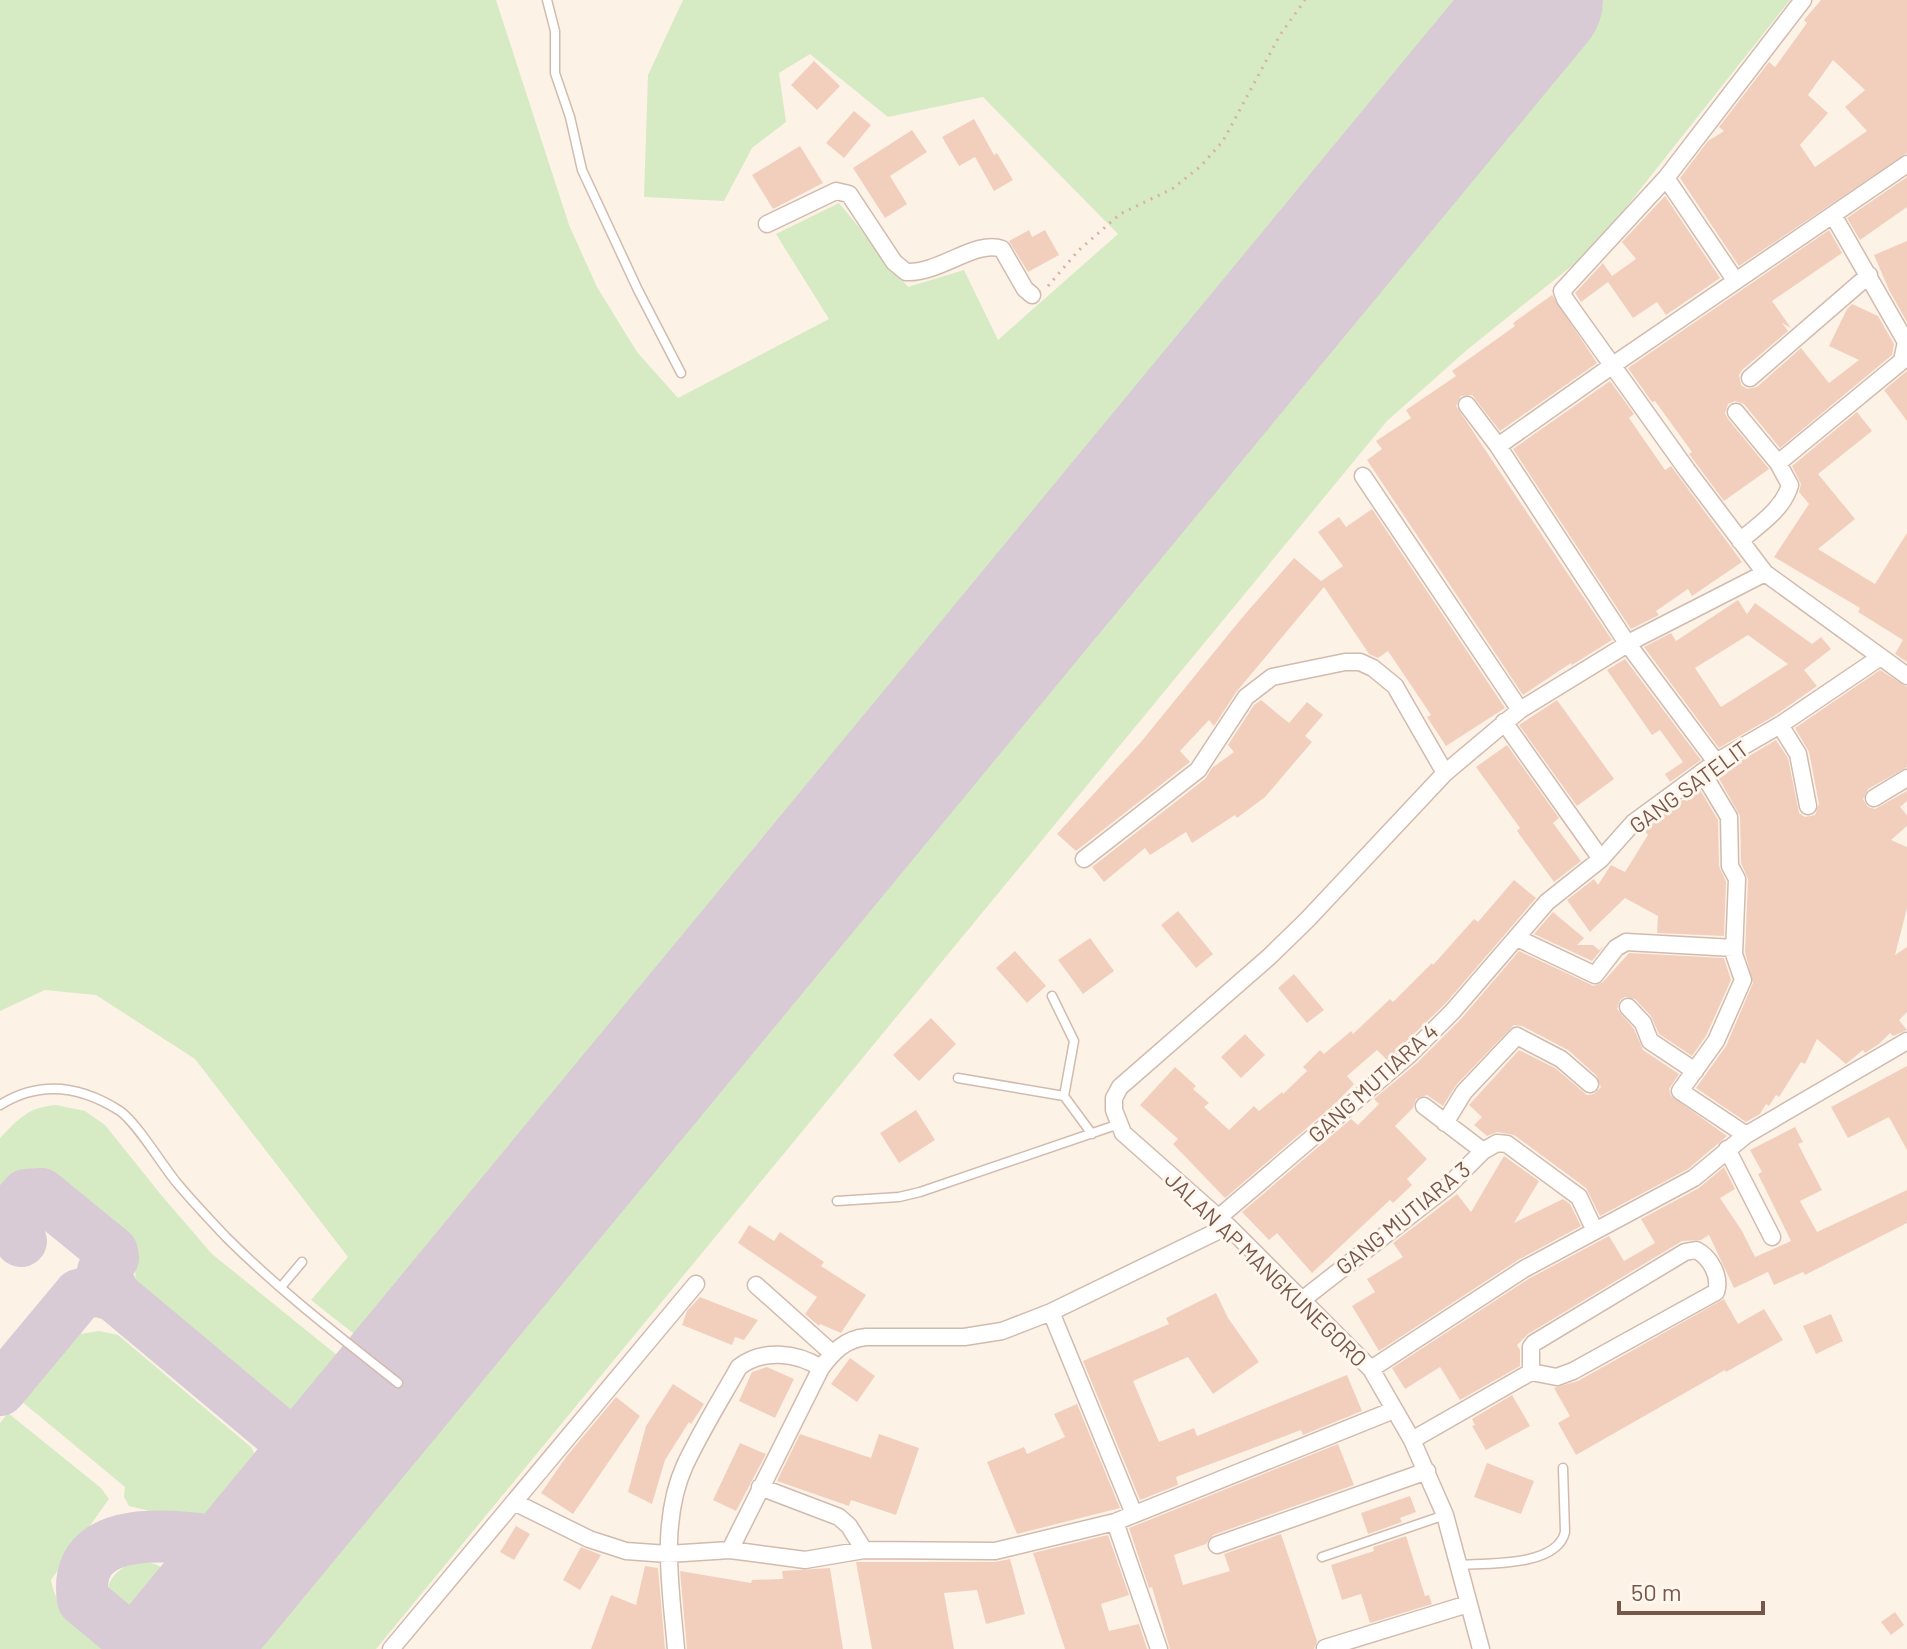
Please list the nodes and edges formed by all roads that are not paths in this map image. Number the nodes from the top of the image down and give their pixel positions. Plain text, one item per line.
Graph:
1 (547, 0) edge
2 (1803, 0) edge
3 (1907, 164) edge
4 (1666, 178) junction
5 (1833, 215) junction
6 (767, 224) dead end
7 (1869, 275) junction
8 (1735, 280) junction
9 (1032, 295) road end
10 (1613, 365) junction
11 (681, 373) dead end
12 (1750, 378) dead end
13 (1467, 405) dead end
14 (1736, 412) dead end
15 (1498, 446) junction
16 (1778, 463) junction
17 (1363, 476) dead end
18 (1740, 541) junction
19 (1765, 573) junction
20 (1627, 643) junction
21 (1879, 658) junction
22 (1907, 676) edge
23 (1520, 710) junction
24 (1504, 722) junction
25 (1780, 725) junction
26 (1709, 767) junction
27 (1445, 773) junction
28 (1907, 778) edge
29 (1874, 798) dead end
30 (1808, 806) dead end
31 (1084, 859) dead end
32 (1601, 859) junction
33 (1517, 938) junction
34 (1734, 948) junction
35 (1052, 996) dead end
36 (1628, 1007) dead end
37 (1907, 1041) edge
38 (1695, 1071) junction
39 (958, 1078) dead end
40 (1590, 1084) dead end
41 (1064, 1096) junction
42 (0, 1105) edge
43 (1424, 1106) dead end
44 (1445, 1123) junction
45 (1119, 1124) junction
46 (1092, 1134) junction
47 (1746, 1135) junction
48 (1727, 1149) junction
49 (1483, 1151) junction
50 (837, 1201) dead end
51 (1223, 1222) junction
52 (1595, 1231) junction
53 (1772, 1237) dead end
54 (302, 1262) dead end
55 (696, 1284) dead end
56 (756, 1285) dead end
57 (281, 1287) junction
58 (1302, 1300) junction
59 (1051, 1312) junction
60 (832, 1353) junction
61 (821, 1368) junction
62 (1371, 1369) junction
63 (1531, 1372) junction
64 (398, 1383) dead end
65 (1394, 1410) junction
66 (1412, 1440) junction
67 (1563, 1468) dead end
68 (1427, 1471) junction
69 (760, 1487) junction
70 (514, 1502) junction
71 (1134, 1514) junction
72 (1445, 1515) junction
73 (1115, 1522) junction
74 (1217, 1545) dead end
75 (730, 1550) junction
76 (864, 1550) junction
77 (668, 1554) junction
78 (1322, 1557) dead end
79 (1459, 1565) junction
80 (1468, 1604) junction
81 (1325, 1648) edge
82 (391, 1649) edge
83 (676, 1649) edge
84 (1159, 1649) edge
85 (1481, 1649) edge

1 - 11 lane
2 - 4 street
3 - 5 street
4 - 8 street
4 - 10 street
5 - 7 street
5 - 8 street
6 - 9 street
7 - 12 street
7 - 16 street
8 - 10 street
10 - 15 street
10 - 18 street
13 - 15 street
14 - 16 street
15 - 20 street
16 - 18 street
17 - 23 street
18 - 19 street
19 - 20 street
19 - 21 street
20 - 23 street
20 - 26 street
21 - 22 street
21 - 25 street, GANG SATELIT
23 - 24 street
24 - 27 street
24 - 32 street
25 - 26 street, GANG SATELIT
25 - 30 street
26 - 32 street, GANG SATELIT
26 - 34 street
27 - 31 street
27 - 45 street
28 - 29 street
32 - 33 street, GANG SATELIT
33 - 34 street
33 - 51 street, GANG MUTIARA 4
34 - 38 street
35 - 41 lane
36 - 38 street
37 - 47 street
38 - 47 street
39 - 41 lane
40 - 44 street
41 - 46 lane
42 - 57 lane
43 - 44 street, GANG MUTIARA 3
44 - 49 street, GANG MUTIARA 3
45 - 46 lane
45 - 51 street, JALAN AP MANGKUNEGORO
46 - 50 lane
47 - 48 street
48 - 52 street
48 - 53 street
49 - 52 street
49 - 58 street, GANG MUTIARA 3
51 - 58 street, JALAN AP MANGKUNEGORO
51 - 59 street, GANG MUTIARA 4
52 - 62 street
54 - 57 lane
55 - 70 street
56 - 60 street
57 - 64 lane
58 - 62 street, JALAN AP MANGKUNEGORO
59 - 60 street, GANG MUTIARA 4
59 - 71 street
60 - 61 street
61 - 69 street
61 - 77 street
62 - 65 street, JALAN AP MANGKUNEGORO
63 - 63 street
63 - 66 street
65 - 66 street, JALAN AP MANGKUNEGORO
65 - 71 street
66 - 68 street, JALAN AP MANGKUNEGORO
67 - 79 lane
68 - 72 street, JALAN AP MANGKUNEGORO
68 - 74 street
69 - 75 street
69 - 76 street
70 - 77 street
70 - 82 street
71 - 73 street
72 - 78 lane
72 - 79 street, JALAN AP MANGKUNEGORO
73 - 76 street
73 - 84 street
75 - 76 street
75 - 77 street
77 - 83 street
79 - 80 street, JALAN AP MANGKUNEGORO
80 - 81 street
80 - 85 street, JALAN AP MANGKUNEGORO

